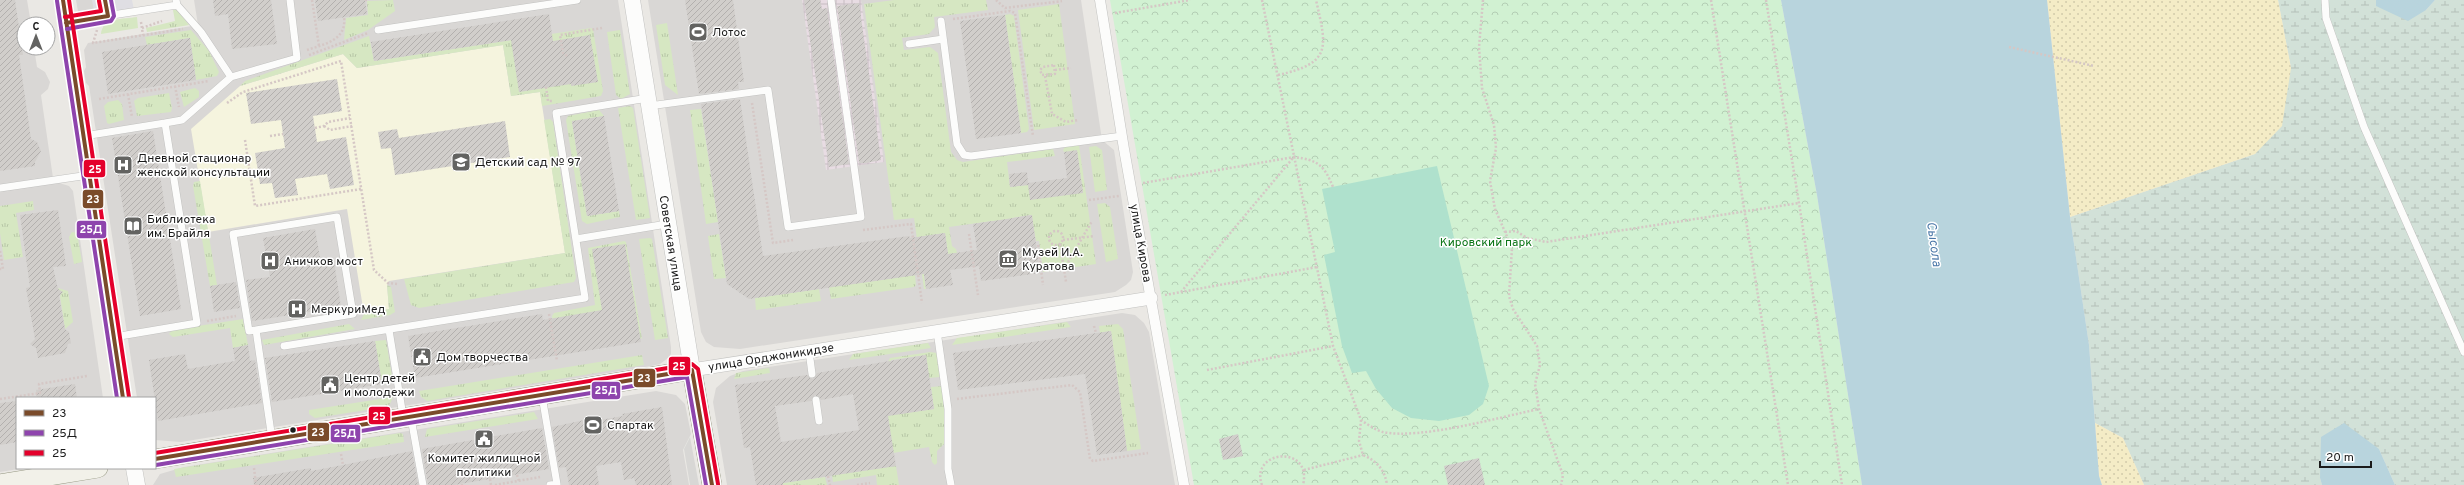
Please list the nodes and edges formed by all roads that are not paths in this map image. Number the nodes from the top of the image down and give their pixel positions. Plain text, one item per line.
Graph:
1 (63, 0) edge
2 (105, 0) edge
3 (290, 0) edge
4 (577, 0) edge
5 (632, 0) edge
6 (831, 0) edge
7 (1100, 0) edge
8 (2325, 0) edge
9 (176, 3) edge
10 (108, 16) junction
11 (941, 21) dead end
12 (66, 22) junction
13 (378, 30) road end
14 (943, 39) junction
15 (909, 44) dead end
16 (231, 77) junction
17 (648, 102) junction
18 (165, 123) junction
19 (83, 136) junction
20 (1122, 136) junction
21 (89, 175) junction
22 (0, 188) edge
23 (667, 224) junction
24 (576, 239) junction
25 (1156, 297) junction
26 (256, 330) junction
27 (388, 330) junction
28 (937, 331) junction
29 (114, 337) junction
30 (284, 346) dead end
31 (808, 351) junction
32 (2464, 352) edge
33 (692, 370) junction
34 (812, 374) dead end
35 (542, 396) junction
36 (123, 397) edge
37 (816, 400) dead end
38 (407, 417) junction
39 (819, 421) dead end
40 (272, 440) junction
41 (156, 459) edge
42 (92, 469) edge
43 (134, 469) edge
44 (0, 484) edge
45 (137, 485) edge
46 (423, 485) edge
47 (550, 485) edge
48 (712, 485) edge
49 (951, 485) edge
50 (1184, 485) edge

1 - 12 street
2 - 10 lane
3 - 16 lane
4 - 13 lane
5 - 17 street, Советская улица
6 - 17 lane
7 - 20 street, улица Кирова
8 - 32 lane
9 - 10 lane
9 - 16 lane
10 - 12 lane
11 - 14 lane
12 - 19 street
14 - 15 lane
14 - 20 lane
16 - 18 lane
17 - 23 street, Советская улица
17 - 24 lane
18 - 19 lane
18 - 29 lane
19 - 21 street
20 - 25 street, улица Кирова
21 - 22 lane
21 - 29 street
23 - 24 lane
23 - 33 street, Советская улица
24 - 27 lane
25 - 28 street, улица Орджоникидзе
25 - 50 street, улица Кирова
26 - 26 lane
26 - 40 lane
27 - 30 lane
27 - 38 lane
28 - 31 street, улица Орджоникидзе
28 - 49 lane
29 - 36 street
31 - 33 street, улица Орджоникидзе
31 - 34 lane
33 - 35 main road, улица Орджоникидзе
33 - 48 main road, Советская улица
35 - 38 main road, улица Орджоникидзе
35 - 47 lane
37 - 39 lane
38 - 40 main road, улица Орджоникидзе
38 - 46 lane
40 - 41 main road, улица Орджоникидзе
42 - 44 main road
43 - 45 street

